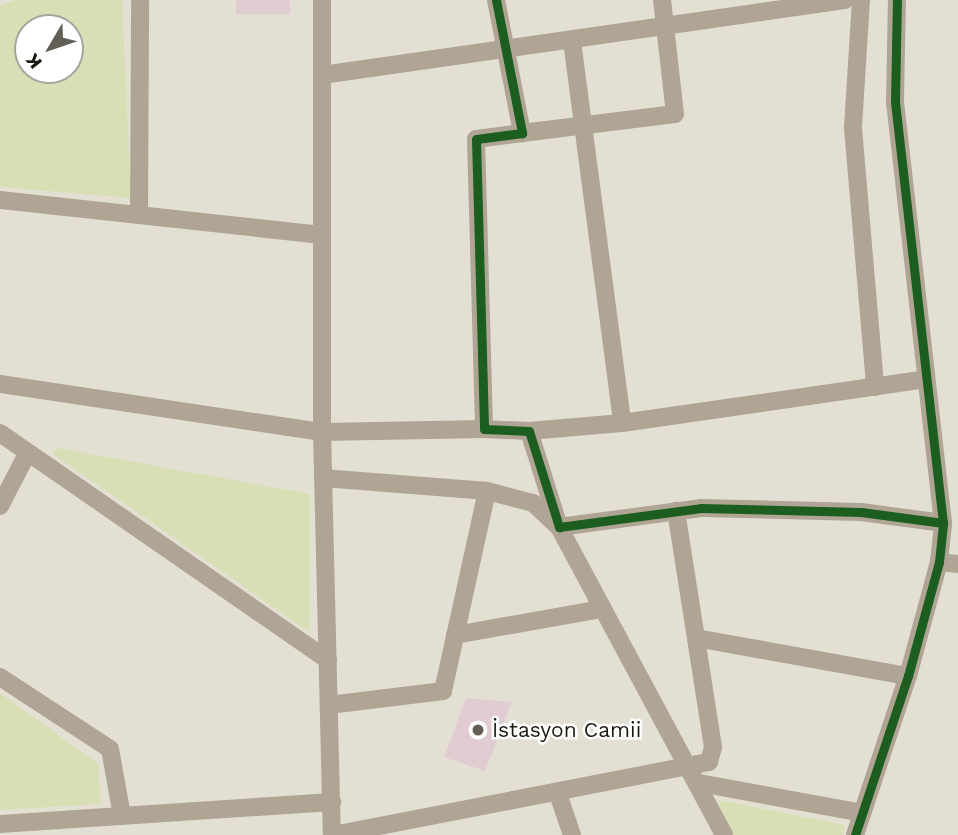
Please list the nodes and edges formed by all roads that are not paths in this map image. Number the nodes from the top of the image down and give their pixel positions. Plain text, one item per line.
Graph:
1 (140, 0) edge
2 (322, 0) edge
3 (496, 0) edge
4 (662, 0) edge
5 (845, 0) edge
6 (862, 0) edge
7 (897, 0) edge
8 (666, 26) junction
9 (572, 41) junction
10 (507, 52) junction
11 (322, 75) junction
12 (584, 130) junction
13 (522, 133) junction
14 (0, 200) edge
15 (139, 215) junction
16 (322, 235) junction
17 (926, 379) junction
18 (0, 384) edge
19 (875, 387) junction
20 (622, 423) junction
21 (484, 429) junction
22 (529, 431) junction
23 (322, 432) junction
24 (0, 433) edge
25 (27, 454) junction
26 (323, 478) junction
27 (488, 491) junction
28 (0, 506) edge
29 (676, 510) junction
30 (943, 523) junction
31 (559, 527) junction
32 (939, 562) junction
33 (958, 564) edge
34 (601, 609) junction
35 (455, 635) junction
36 (696, 638) junction
37 (328, 660) junction
38 (908, 676) junction
39 (0, 677) edge
40 (329, 705) junction
41 (696, 776) junction
42 (558, 794) junction
43 (331, 802) junction
44 (862, 813) junction
45 (122, 816) junction
46 (0, 824) edge
47 (333, 835) edge
48 (572, 835) edge
49 (724, 835) edge
50 (855, 835) edge

1 - 15 street
2 - 11 street
3 - 10 street
4 - 8 street
5 - 8 street
6 - 19 street
7 - 17 street
8 - 9 street
8 - 12 street
9 - 10 street
9 - 12 street
10 - 11 street
10 - 13 street
11 - 16 street
12 - 13 street
12 - 20 street
13 - 21 street
14 - 15 street
15 - 16 street
16 - 23 street
17 - 19 street
17 - 30 street
18 - 23 street
19 - 20 street
20 - 22 street
21 - 22 street
21 - 23 street
22 - 31 street
23 - 26 street
24 - 25 street
25 - 28 street
25 - 37 street
26 - 27 street
26 - 37 street
27 - 31 street
27 - 35 street
29 - 30 street
29 - 31 street
29 - 36 street
30 - 32 street
31 - 34 street
32 - 33 street
32 - 38 street
34 - 35 street
34 - 41 street
35 - 40 street
36 - 38 street
36 - 41 street
37 - 40 street
38 - 44 street
39 - 45 street
40 - 43 street
41 - 42 street
41 - 44 street
41 - 49 street
42 - 47 street
42 - 48 street
43 - 45 street
43 - 47 street
44 - 50 street
45 - 46 street

